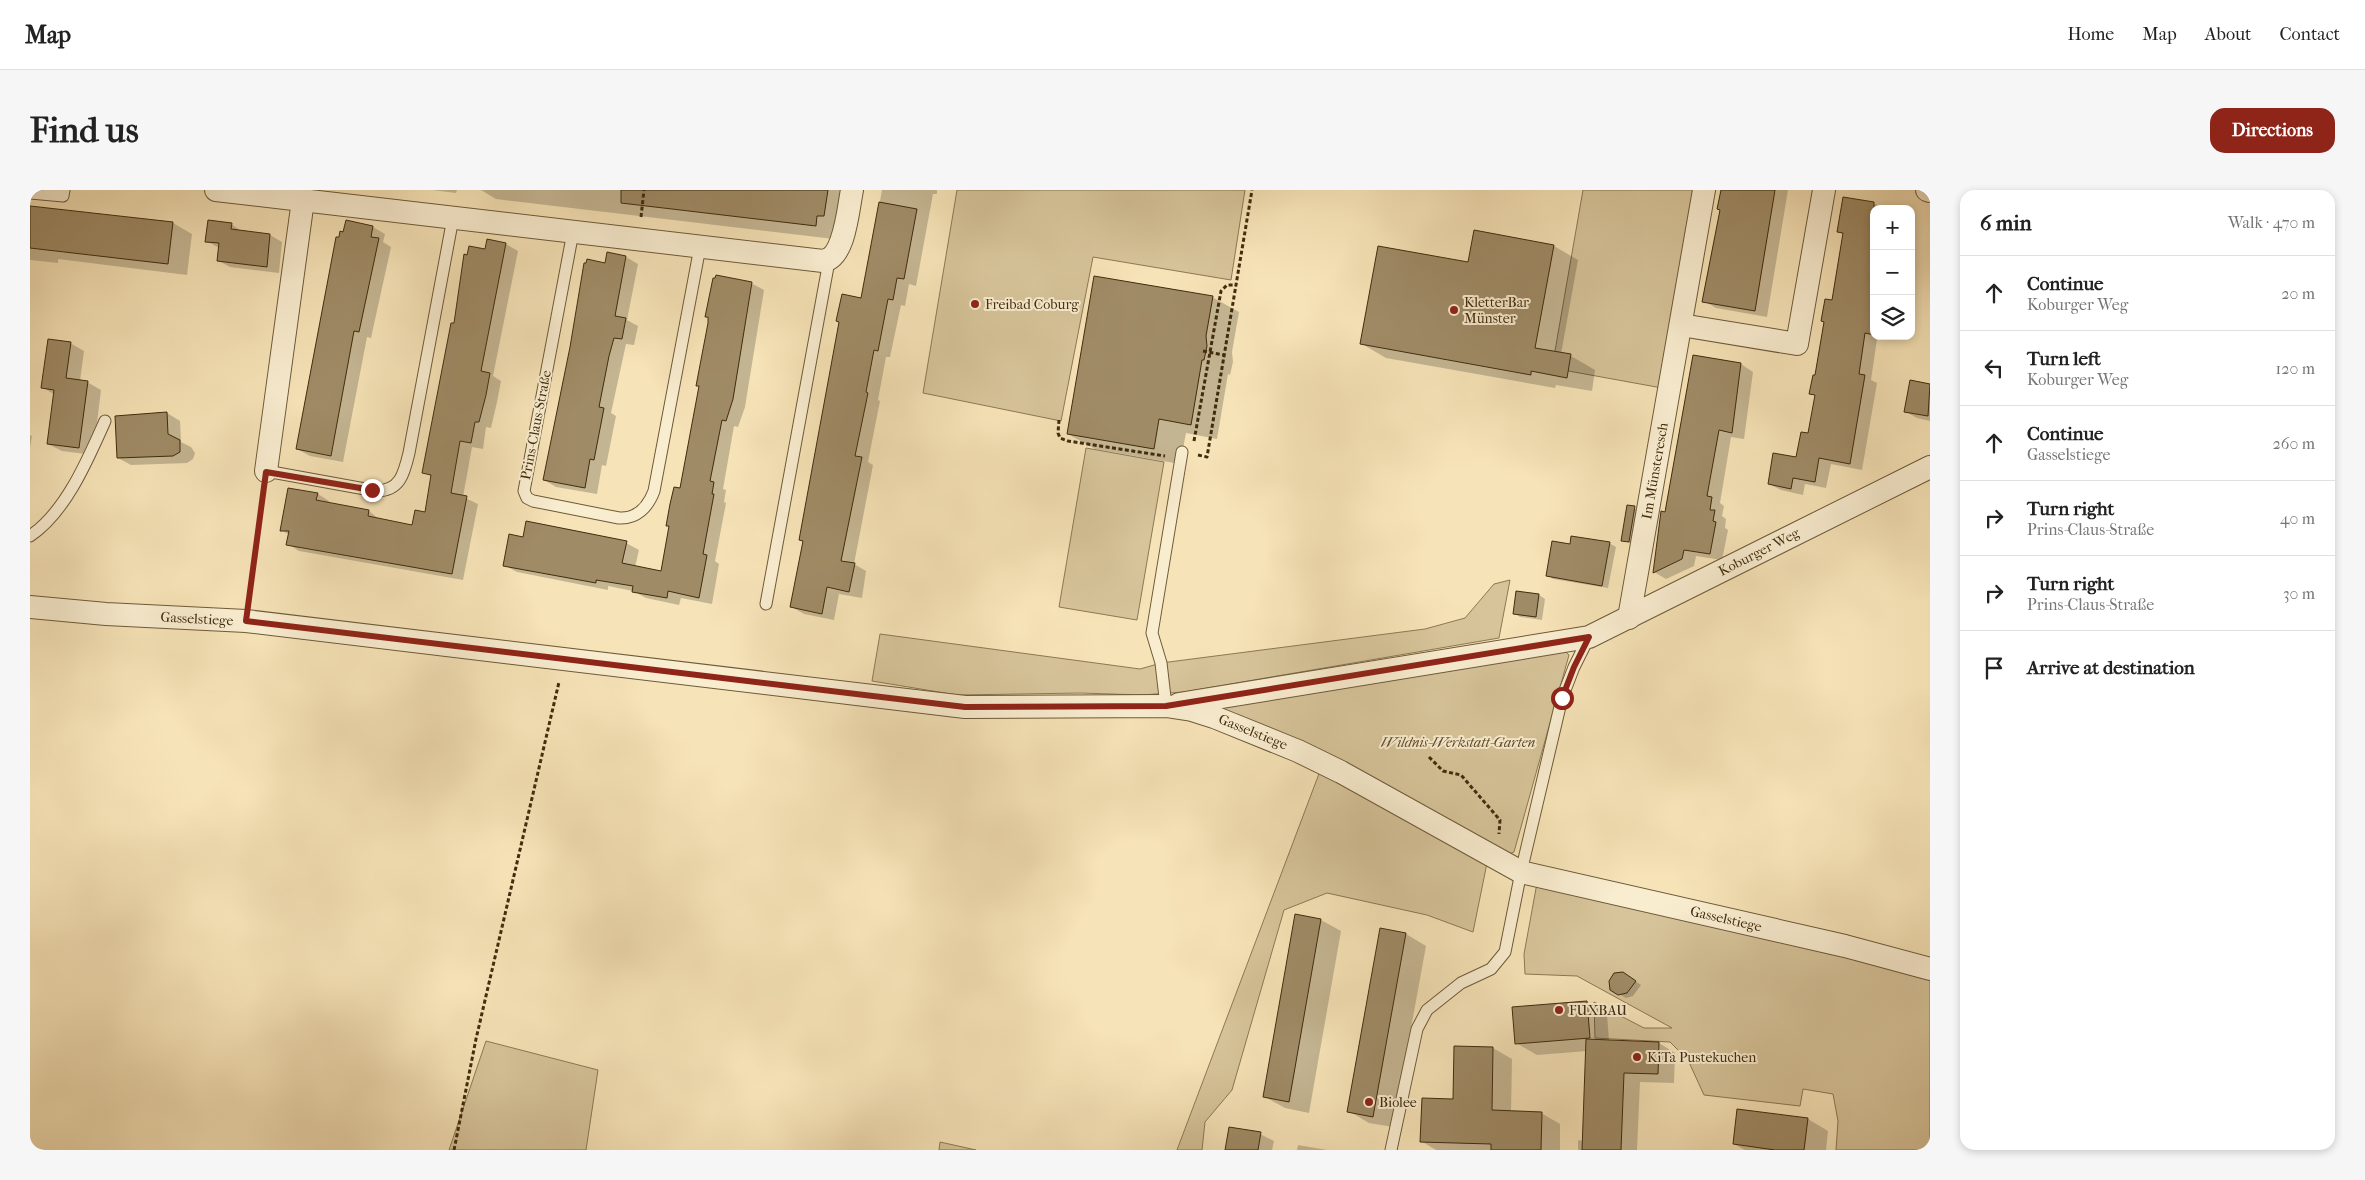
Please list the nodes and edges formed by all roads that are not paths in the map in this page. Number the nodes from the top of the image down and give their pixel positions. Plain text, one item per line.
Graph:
1 (64, 190) edge
2 (216, 190) edge
3 (852, 190) edge
4 (1704, 190) edge
5 (1824, 190) edge
6 (30, 193) edge
7 (303, 200) junction
8 (453, 218) junction
9 (573, 232) junction
10 (700, 247) junction
11 (828, 261) junction
12 (1681, 325) junction
13 (105, 421) dead end
14 (1187, 453) road end
15 (1930, 467) edge
16 (266, 472) joint
17 (30, 536) edge
18 (766, 604) dead end
19 (30, 607) edge
20 (1630, 618) junction
21 (1589, 637) junction
22 (1166, 706) junction
23 (1521, 872) junction
24 (1930, 969) edge
25 (1391, 1150) edge

1 - 6 lane
2 - 7 street
3 - 11 street
4 - 12 street, Im Münsteresch
5 - 12 street
7 - 8 street
7 - 16 street
8 - 9 street
8 - 16 lane
9 - 10 street
9 - 10 lane, Prins-Claus-Straße
10 - 11 street
11 - 18 lane
12 - 20 street, Im Münsteresch
13 - 17 lane
14 - 22 lane
15 - 20 street, Koburger Weg
19 - 22 street, Gasselstiege
20 - 21 street, Koburger Weg
21 - 22 street, Koburger Weg
21 - 23 lane
22 - 23 street, Gasselstiege
23 - 24 street, Gasselstiege
23 - 25 lane

